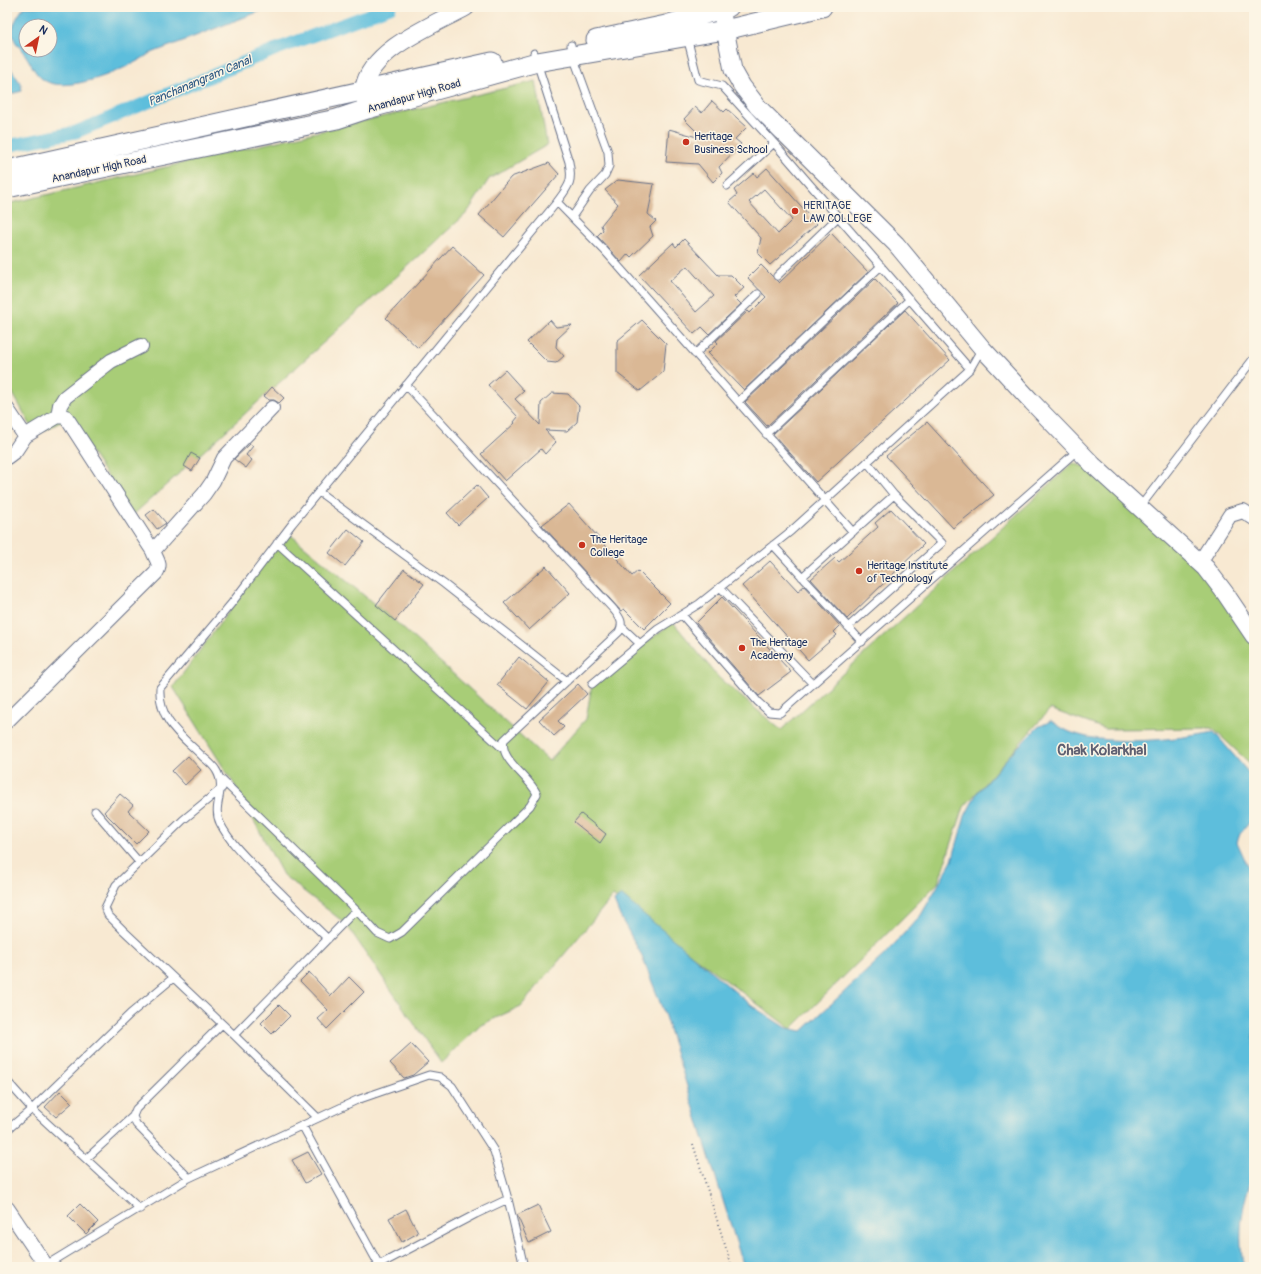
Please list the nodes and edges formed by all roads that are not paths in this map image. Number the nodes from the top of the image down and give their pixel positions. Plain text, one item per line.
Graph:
1 (466, 7) edge
2 (822, 7) edge
3 (725, 8) edge
4 (686, 28) junction
5 (725, 30) junction
6 (572, 50) junction
7 (535, 57) junction
8 (364, 89) junction
9 (367, 109) junction
10 (774, 143) junction
11 (7, 170) edge
12 (726, 186) dead end
13 (7, 188) edge
14 (557, 202) junction
15 (838, 217) junction
16 (572, 218) junction
17 (881, 266) junction
18 (777, 276) dead end
19 (758, 294) dead end
20 (910, 299) junction
21 (141, 346) dead end
22 (982, 348) junction
23 (695, 354) junction
24 (1254, 358) edge
25 (970, 369) junction
26 (406, 385) junction
27 (738, 402) junction
28 (272, 408) dead end
29 (7, 409) edge
30 (58, 416) junction
31 (766, 434) junction
32 (25, 436) junction
33 (1079, 450) junction
34 (7, 457) edge
35 (867, 462) junction
36 (319, 492) junction
37 (894, 494) junction
38 (824, 501) junction
39 (1140, 507) junction
40 (1254, 518) edge
41 (853, 532) junction
42 (276, 542) junction
43 (773, 545) junction
44 (153, 551) junction
45 (1200, 562) junction
46 (802, 577) junction
47 (720, 587) junction
48 (682, 615) junction
49 (622, 627) junction
50 (848, 627) junction
51 (1254, 636) edge
52 (862, 642) junction
53 (639, 643) junction
54 (567, 681) junction
55 (592, 684) dead end
56 (813, 684) junction
57 (7, 720) edge
58 (502, 748) junction
59 (220, 778) junction
60 (222, 788) junction
61 (95, 811) dead end
62 (139, 862) junction
63 (357, 911) junction
64 (328, 939) junction
65 (173, 978) junction
66 (222, 1024) junction
67 (234, 1035) junction
68 (7, 1081) edge
69 (32, 1109) junction
70 (133, 1116) junction
71 (316, 1117) junction
72 (302, 1125) junction
73 (7, 1130) edge
74 (86, 1160) junction
75 (189, 1178) junction
76 (508, 1199) junction
77 (7, 1208) edge
78 (140, 1209) junction
79 (47, 1266) edge
80 (377, 1266) edge
81 (524, 1267) edge

1 - 8 street
2 - 5 main road, Anandapur High Road
3 - 4 main road, Anandapur High Road
3 - 5 street
4 - 5 main road, Anandapur High Road
4 - 6 main road, Anandapur High Road
4 - 10 lane
5 - 22 street
6 - 7 main road, Anandapur High Road
6 - 16 lane
7 - 8 main road, Anandapur High Road
7 - 9 main road, Anandapur High Road
7 - 14 lane
8 - 9 street
8 - 11 main road, Anandapur High Road
9 - 13 main road, Anandapur High Road
10 - 12 lane
10 - 15 lane
14 - 16 lane
14 - 26 lane
15 - 17 lane
15 - 18 lane
16 - 23 lane
17 - 20 lane
17 - 27 lane
19 - 23 lane
20 - 25 lane
20 - 31 lane
21 - 30 street
22 - 25 lane
22 - 33 street
23 - 27 lane
24 - 39 lane
25 - 35 lane
26 - 36 lane
26 - 49 lane
27 - 31 lane
28 - 44 street
29 - 32 street
30 - 32 street
30 - 44 street
31 - 38 lane
32 - 34 street
33 - 39 street
33 - 52 lane
35 - 37 lane
35 - 38 lane
36 - 42 lane
36 - 54 lane
37 - 41 lane
37 - 50 lane
38 - 41 lane
38 - 43 lane
39 - 45 street
40 - 45 street
41 - 46 lane
42 - 58 lane
42 - 59 lane
43 - 46 lane
43 - 47 lane
44 - 57 street
45 - 51 street
46 - 50 lane
47 - 48 lane
47 - 56 lane
48 - 53 lane
48 - 56 lane
49 - 53 lane
49 - 54 lane
50 - 52 lane
52 - 56 lane
53 - 55 lane
54 - 58 lane
58 - 63 lane
59 - 60 lane
59 - 63 lane
60 - 62 lane
60 - 64 lane
61 - 62 lane
62 - 65 lane
63 - 64 lane
64 - 67 lane
65 - 66 lane
65 - 69 lane
66 - 67 lane
66 - 70 lane
67 - 71 lane
68 - 69 lane
69 - 73 lane
69 - 74 lane
70 - 74 lane
70 - 75 lane
71 - 72 lane
71 - 76 lane
72 - 75 lane
72 - 80 lane
74 - 78 lane
75 - 78 lane
76 - 80 lane
76 - 81 lane
77 - 79 street
78 - 79 lane

